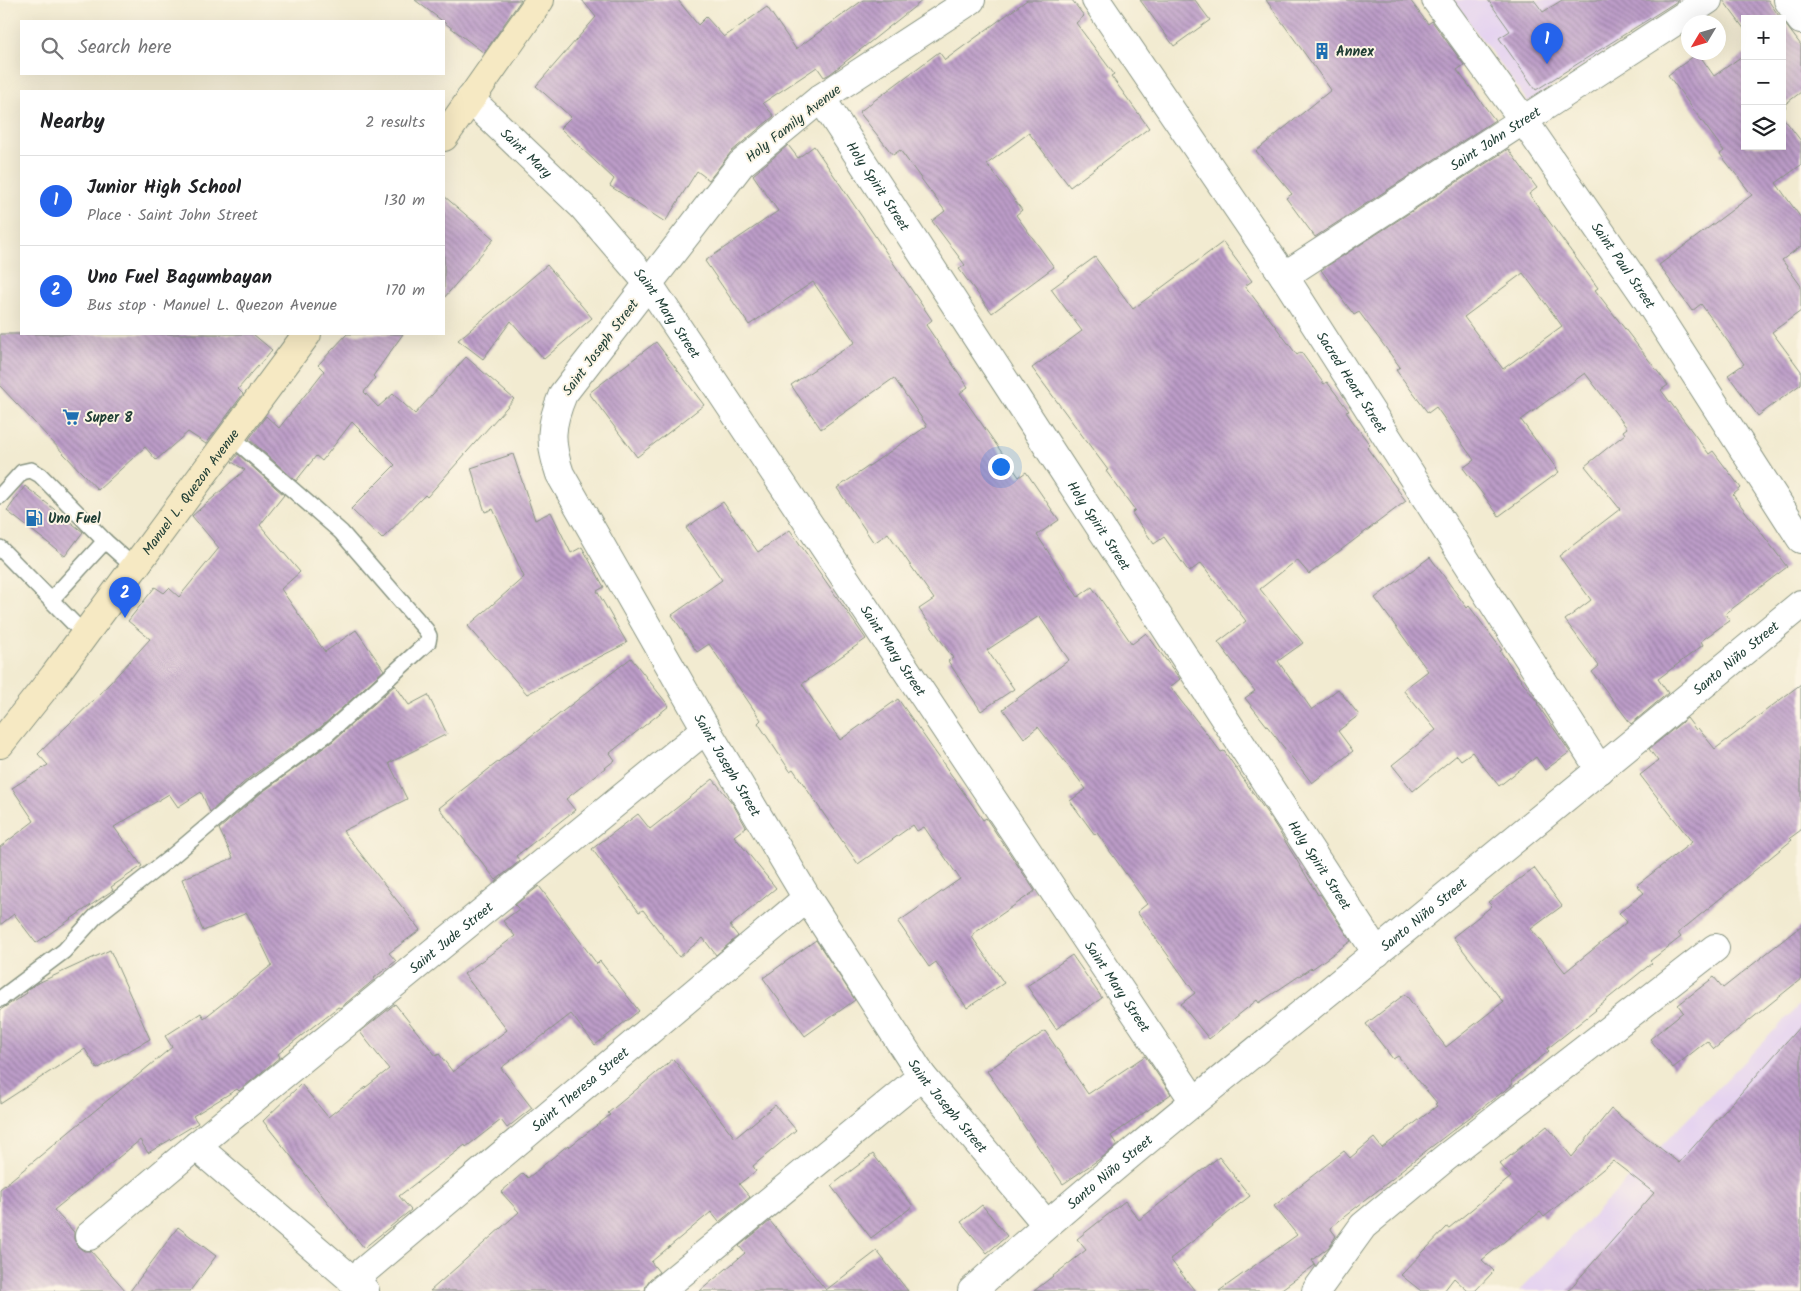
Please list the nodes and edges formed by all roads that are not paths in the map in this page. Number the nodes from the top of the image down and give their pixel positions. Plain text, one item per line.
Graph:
1 (540, 0) edge
2 (970, 0) edge
3 (1096, 0) edge
4 (1436, 0) edge
5 (1708, 0) edge
6 (1788, 0) edge
7 (1801, 20) edge
8 (821, 98) junction
9 (470, 99) junction
10 (1524, 121) junction
11 (445, 136) edge
12 (583, 207) joint
13 (1284, 276) junction
14 (648, 283) junction
15 (306, 335) edge
16 (232, 437) junction
17 (0, 496) edge
18 (1801, 539) edge
19 (105, 541) junction
20 (0, 548) edge
21 (134, 567) junction
22 (51, 600) junction
23 (1801, 604) edge
24 (84, 634) junction
25 (706, 729) junction
26 (0, 744) edge
27 (1600, 770) junction
28 (807, 898) junction
29 (1716, 948) dead end
30 (1377, 953) junction
31 (0, 999) edge
32 (922, 1076) junction
33 (1194, 1101) junction
34 (196, 1146) junction
35 (1046, 1224) junction
36 (88, 1236) dead end
37 (359, 1286) edge
38 (660, 1291) edge
39 (972, 1291) edge
40 (1316, 1291) edge

1 - 9 main road
2 - 8 street, Holy Family Avenue
3 - 13 street, Sacred Heart Street
4 - 10 street, Saint Paul Street
5 - 10 street, Saint John Street
6 - 7 street
8 - 14 street, Holy Family Avenue
8 - 30 street, Holy Spirit Street
9 - 11 main road
9 - 12 street, Saint Mary
10 - 13 street, Saint John Street
10 - 18 street, Saint Paul Street
12 - 14 street, Saint Mary Street
13 - 27 street, Sacred Heart Street
14 - 25 street, Saint Joseph Street
14 - 33 street, Saint Mary Street
15 - 16 main road, Manuel L. Quezon Avenue
16 - 21 main road, Manuel L. Quezon Avenue
16 - 31 lane
17 - 19 lane
19 - 21 lane
19 - 22 lane
20 - 22 lane
21 - 24 main road, Manuel L. Quezon Avenue
22 - 24 lane
23 - 27 street, Santo Niño Street
24 - 26 main road, Manuel L. Quezon Avenue
25 - 28 street, Saint Joseph Street
25 - 34 street, Saint Jude Street
27 - 30 street, Santo Niño Street
28 - 32 street, Saint Joseph Street
28 - 37 street, Saint Theresa Street
29 - 40 street
30 - 33 street, Santo Niño Street
32 - 35 street, Saint Joseph Street
32 - 38 street
33 - 35 street, Santo Niño Street
34 - 36 street, Saint Jude Street
34 - 37 street
35 - 39 street

